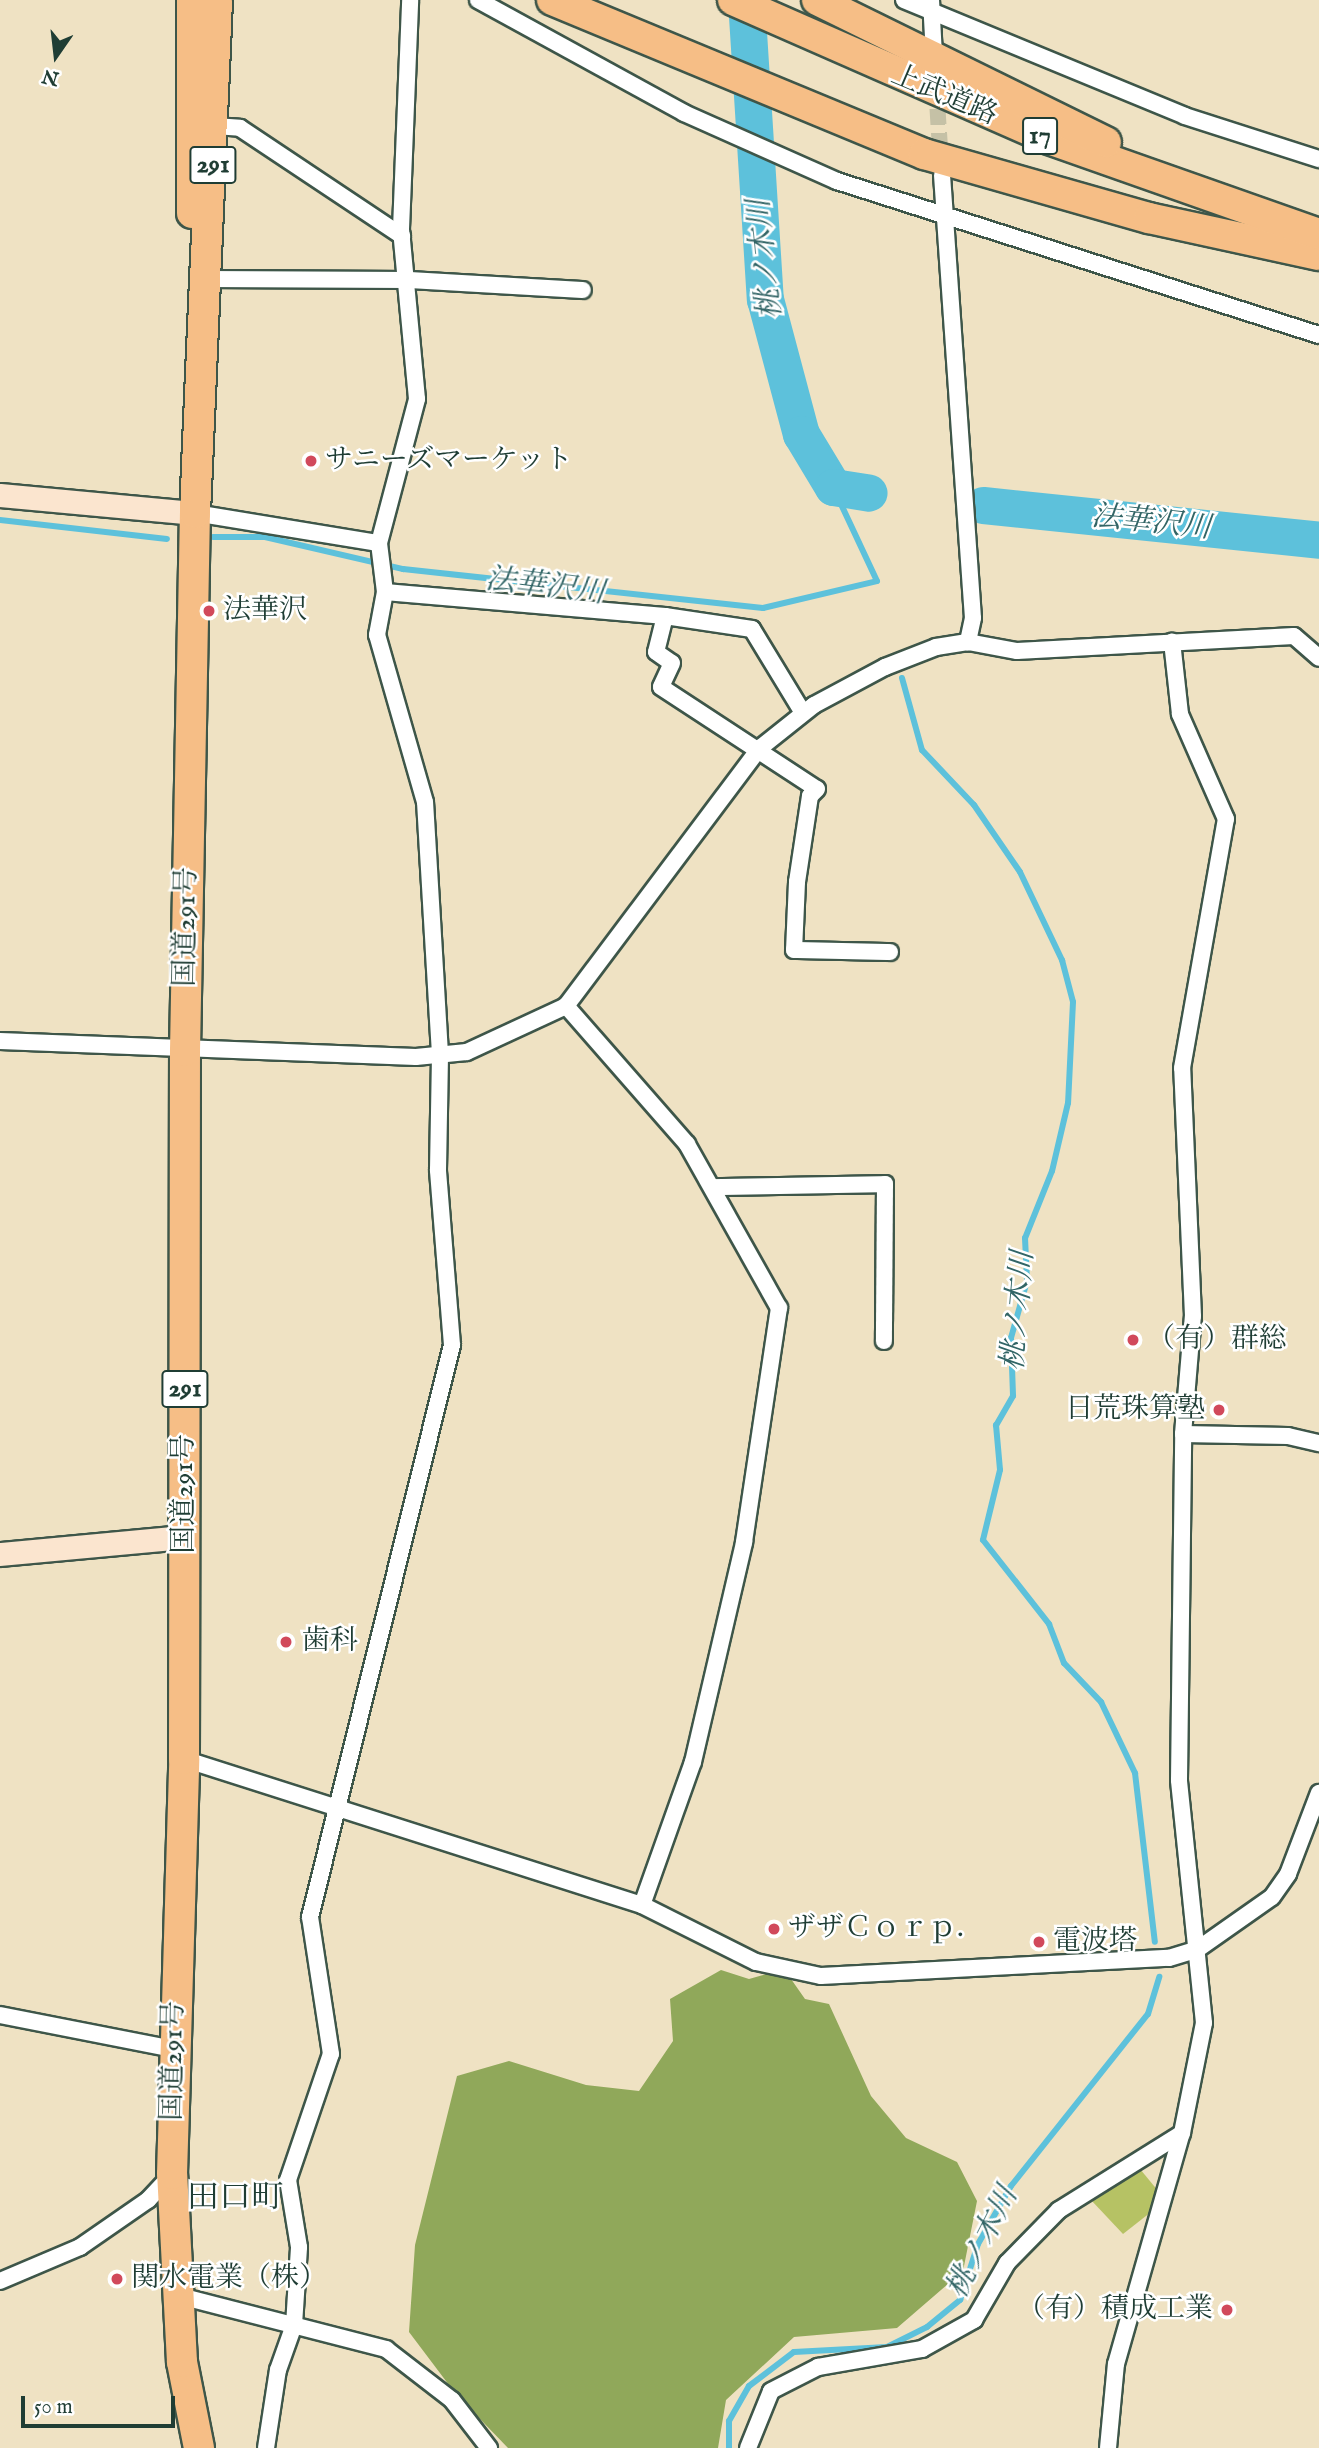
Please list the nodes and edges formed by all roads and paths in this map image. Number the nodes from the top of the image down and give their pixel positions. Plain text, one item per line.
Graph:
1 (192, 0) edge
2 (217, 0) edge
3 (410, 0) edge
4 (478, 0) edge
5 (552, 0) edge
6 (733, 0) edge
7 (817, 0) edge
8 (904, 0) edge
9 (932, 7) edge
10 (934, 55) dead end
11 (214, 126) junction
12 (1319, 159) edge
13 (942, 175) tunnel mouth
14 (943, 218) junction
15 (1319, 220) edge
16 (1319, 234) edge
17 (402, 236) junction
18 (1319, 255) edge
19 (205, 279) junction
20 (409, 279) junction
21 (583, 290) dead end
22 (199, 328) junction
23 (1319, 335) edge
24 (0, 495) edge
25 (195, 513) junction
26 (379, 542) junction
27 (385, 592) junction
28 (665, 616) junction
29 (1172, 641) junction
30 (968, 642) junction
31 (1319, 658) edge
32 (803, 713) junction
33 (760, 748) junction
34 (890, 952) dead end
35 (566, 1006) junction
36 (0, 1041) edge
37 (185, 1051) junction
38 (440, 1054) junction
39 (716, 1187) junction
40 (884, 1341) dead end
41 (1184, 1434) junction
42 (1319, 1443) edge
43 (185, 1536) junction
44 (0, 1554) edge
45 (184, 1759) junction
46 (1319, 1793) edge
47 (339, 1809) junction
48 (642, 1905) junction
49 (1198, 1949) junction
50 (0, 2015) edge
51 (174, 2049) junction
52 (1182, 2133) junction
53 (172, 2174) junction
54 (0, 2281) edge
55 (176, 2295) junction
56 (294, 2325) junction
57 (199, 2448) edge
58 (266, 2448) edge
59 (489, 2448) edge
60 (748, 2448) edge
61 (1108, 2448) edge

1 - 22 highway, 国道291号 / 291
2 - 11 highway, 国道291号 / 291
3 - 17 street
4 - 14 street
5 - 18 highway
6 - 16 highway, 上武道路 / 17
7 - 15 highway
8 - 9 street
9 - 10 street
9 - 12 street
11 - 17 street
11 - 19 highway, 国道291号 / 291
13 - 14 street
14 - 23 street
14 - 30 street
17 - 20 street
19 - 20 street
19 - 22 highway, 国道291号 / 291
20 - 21 street
20 - 26 street
22 - 25 highway, 国道291号 / 291
24 - 25 main road
25 - 26 street
25 - 37 highway, 国道291号 / 291
26 - 27 street
27 - 28 street
27 - 38 street
28 - 32 street
28 - 33 street
29 - 30 street
29 - 31 street
29 - 41 street
30 - 32 street
32 - 33 street
33 - 34 street
33 - 35 street
35 - 38 street
35 - 39 street
36 - 37 street
37 - 38 street
37 - 43 highway, 国道291号 / 291
38 - 47 street
39 - 40 street
39 - 48 street
41 - 42 street
41 - 49 street
43 - 44 main road
43 - 45 highway, 国道291号 / 291
45 - 47 street
45 - 51 highway, 国道291号 / 291
46 - 49 street
47 - 48 street
47 - 56 street
48 - 49 street
49 - 52 street
50 - 51 street
51 - 53 highway, 国道291号 / 291
52 - 60 street
52 - 61 street
53 - 54 street
53 - 55 highway, 国道291号 / 291
55 - 56 street
55 - 57 highway, 国道291号 / 291
56 - 58 street
56 - 59 street

